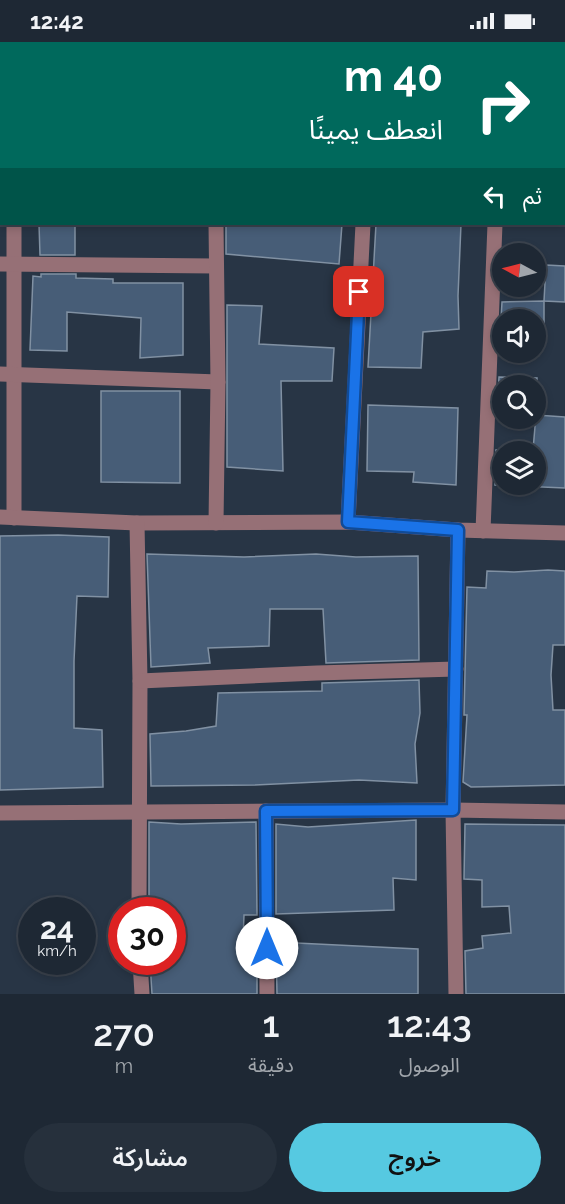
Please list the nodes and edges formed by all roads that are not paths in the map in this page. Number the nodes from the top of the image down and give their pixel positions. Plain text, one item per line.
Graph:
1 (14, 225) edge
2 (216, 225) edge
3 (363, 225) edge
4 (495, 225) edge
5 (7, 264) edge
6 (215, 266) junction
7 (7, 374) edge
8 (218, 382) junction
9 (7, 517) edge
10 (348, 522) junction
11 (137, 523) junction
12 (216, 523) junction
13 (458, 530) junction
14 (483, 531) junction
15 (565, 532) edge
16 (456, 669) junction
17 (140, 681) junction
18 (453, 810) junction
19 (266, 811) junction
20 (139, 812) junction
21 (565, 812) edge
22 (0, 813) edge
23 (139, 897) edge
24 (141, 975) edge
25 (142, 994) edge
26 (267, 994) edge
27 (456, 994) edge

1 - 5 street
2 - 6 street
3 - 10 street
4 - 14 street
5 - 6 street
5 - 7 street
6 - 8 street
7 - 8 street
7 - 9 street
8 - 12 street
9 - 11 street
10 - 12 street
10 - 13 street
11 - 12 street
11 - 17 street
13 - 14 street
13 - 16 street
14 - 15 street
16 - 17 street
16 - 18 street
17 - 20 street
18 - 19 street
18 - 21 street
18 - 27 street
19 - 20 street
19 - 26 street
20 - 22 street
20 - 23 street
24 - 25 street

